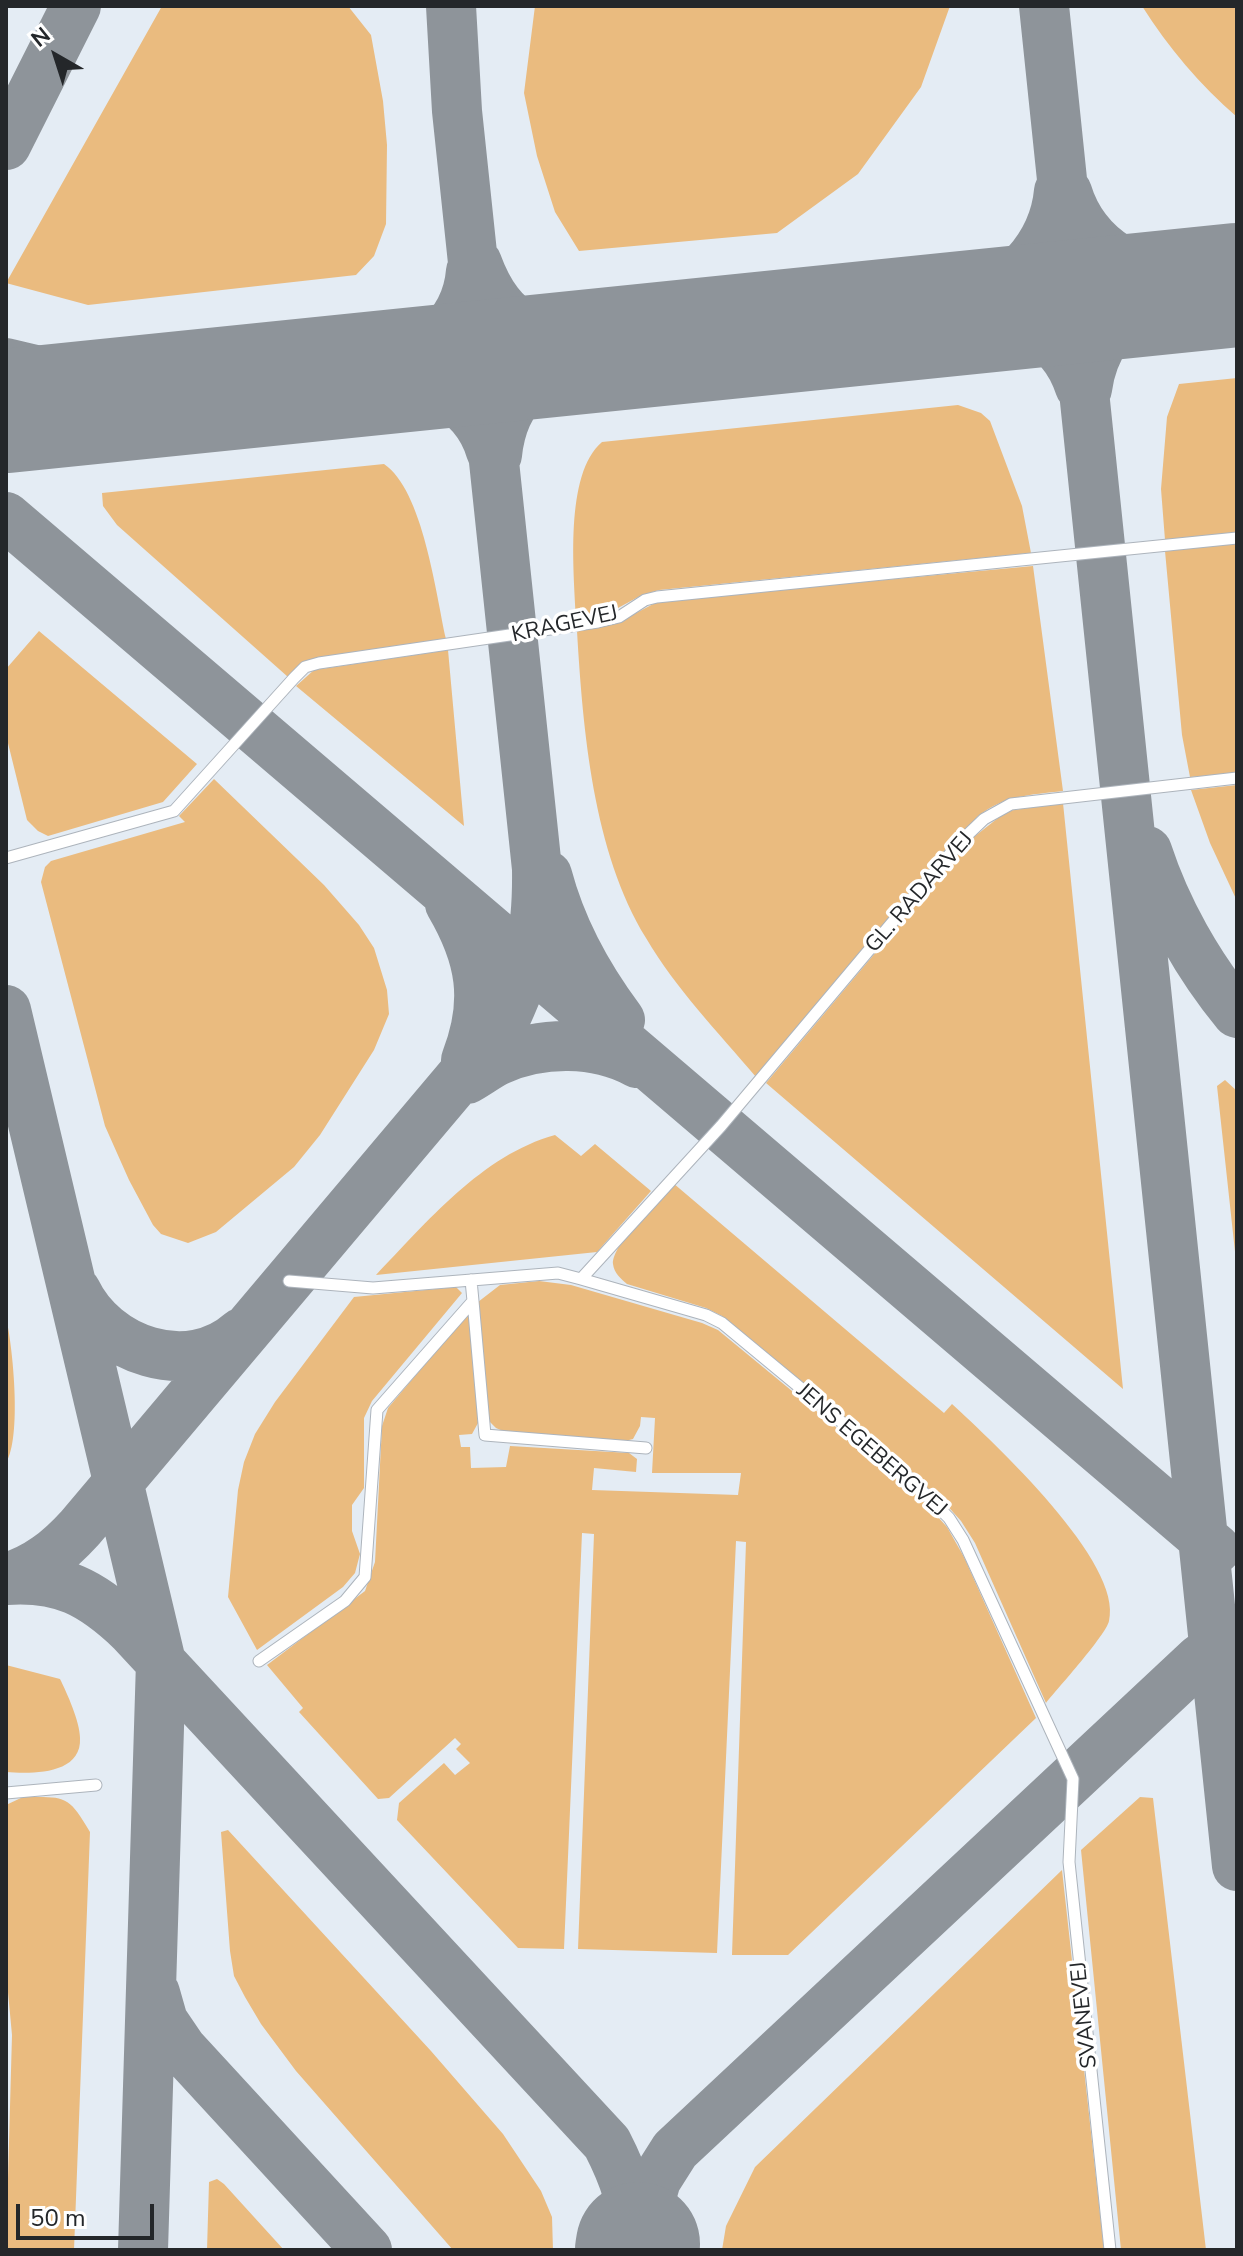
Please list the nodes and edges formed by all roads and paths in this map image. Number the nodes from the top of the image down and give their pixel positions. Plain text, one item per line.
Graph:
1 (1237, 538) edge
2 (1237, 778) edge
3 (6, 858) edge
4 (581, 1279) junction
5 (471, 1280) junction
6 (289, 1281) dead end
7 (473, 1301) junction
8 (646, 1448) dead end
9 (259, 1661) dead end
10 (1073, 1779) joint
11 (96, 1785) dead end
12 (6, 1793) edge
13 (1110, 2250) edge

1 - 3 lane, KRAGEVEJ
2 - 4 lane, GL. RADARVEJ
4 - 5 lane, JENS EGEBERGVEJ
4 - 10 lane, JENS EGEBERGVEJ
5 - 6 lane, JENS EGEBERGVEJ
5 - 7 lane
7 - 8 lane
7 - 9 lane
10 - 13 lane, SVANEVEJ
11 - 12 lane

